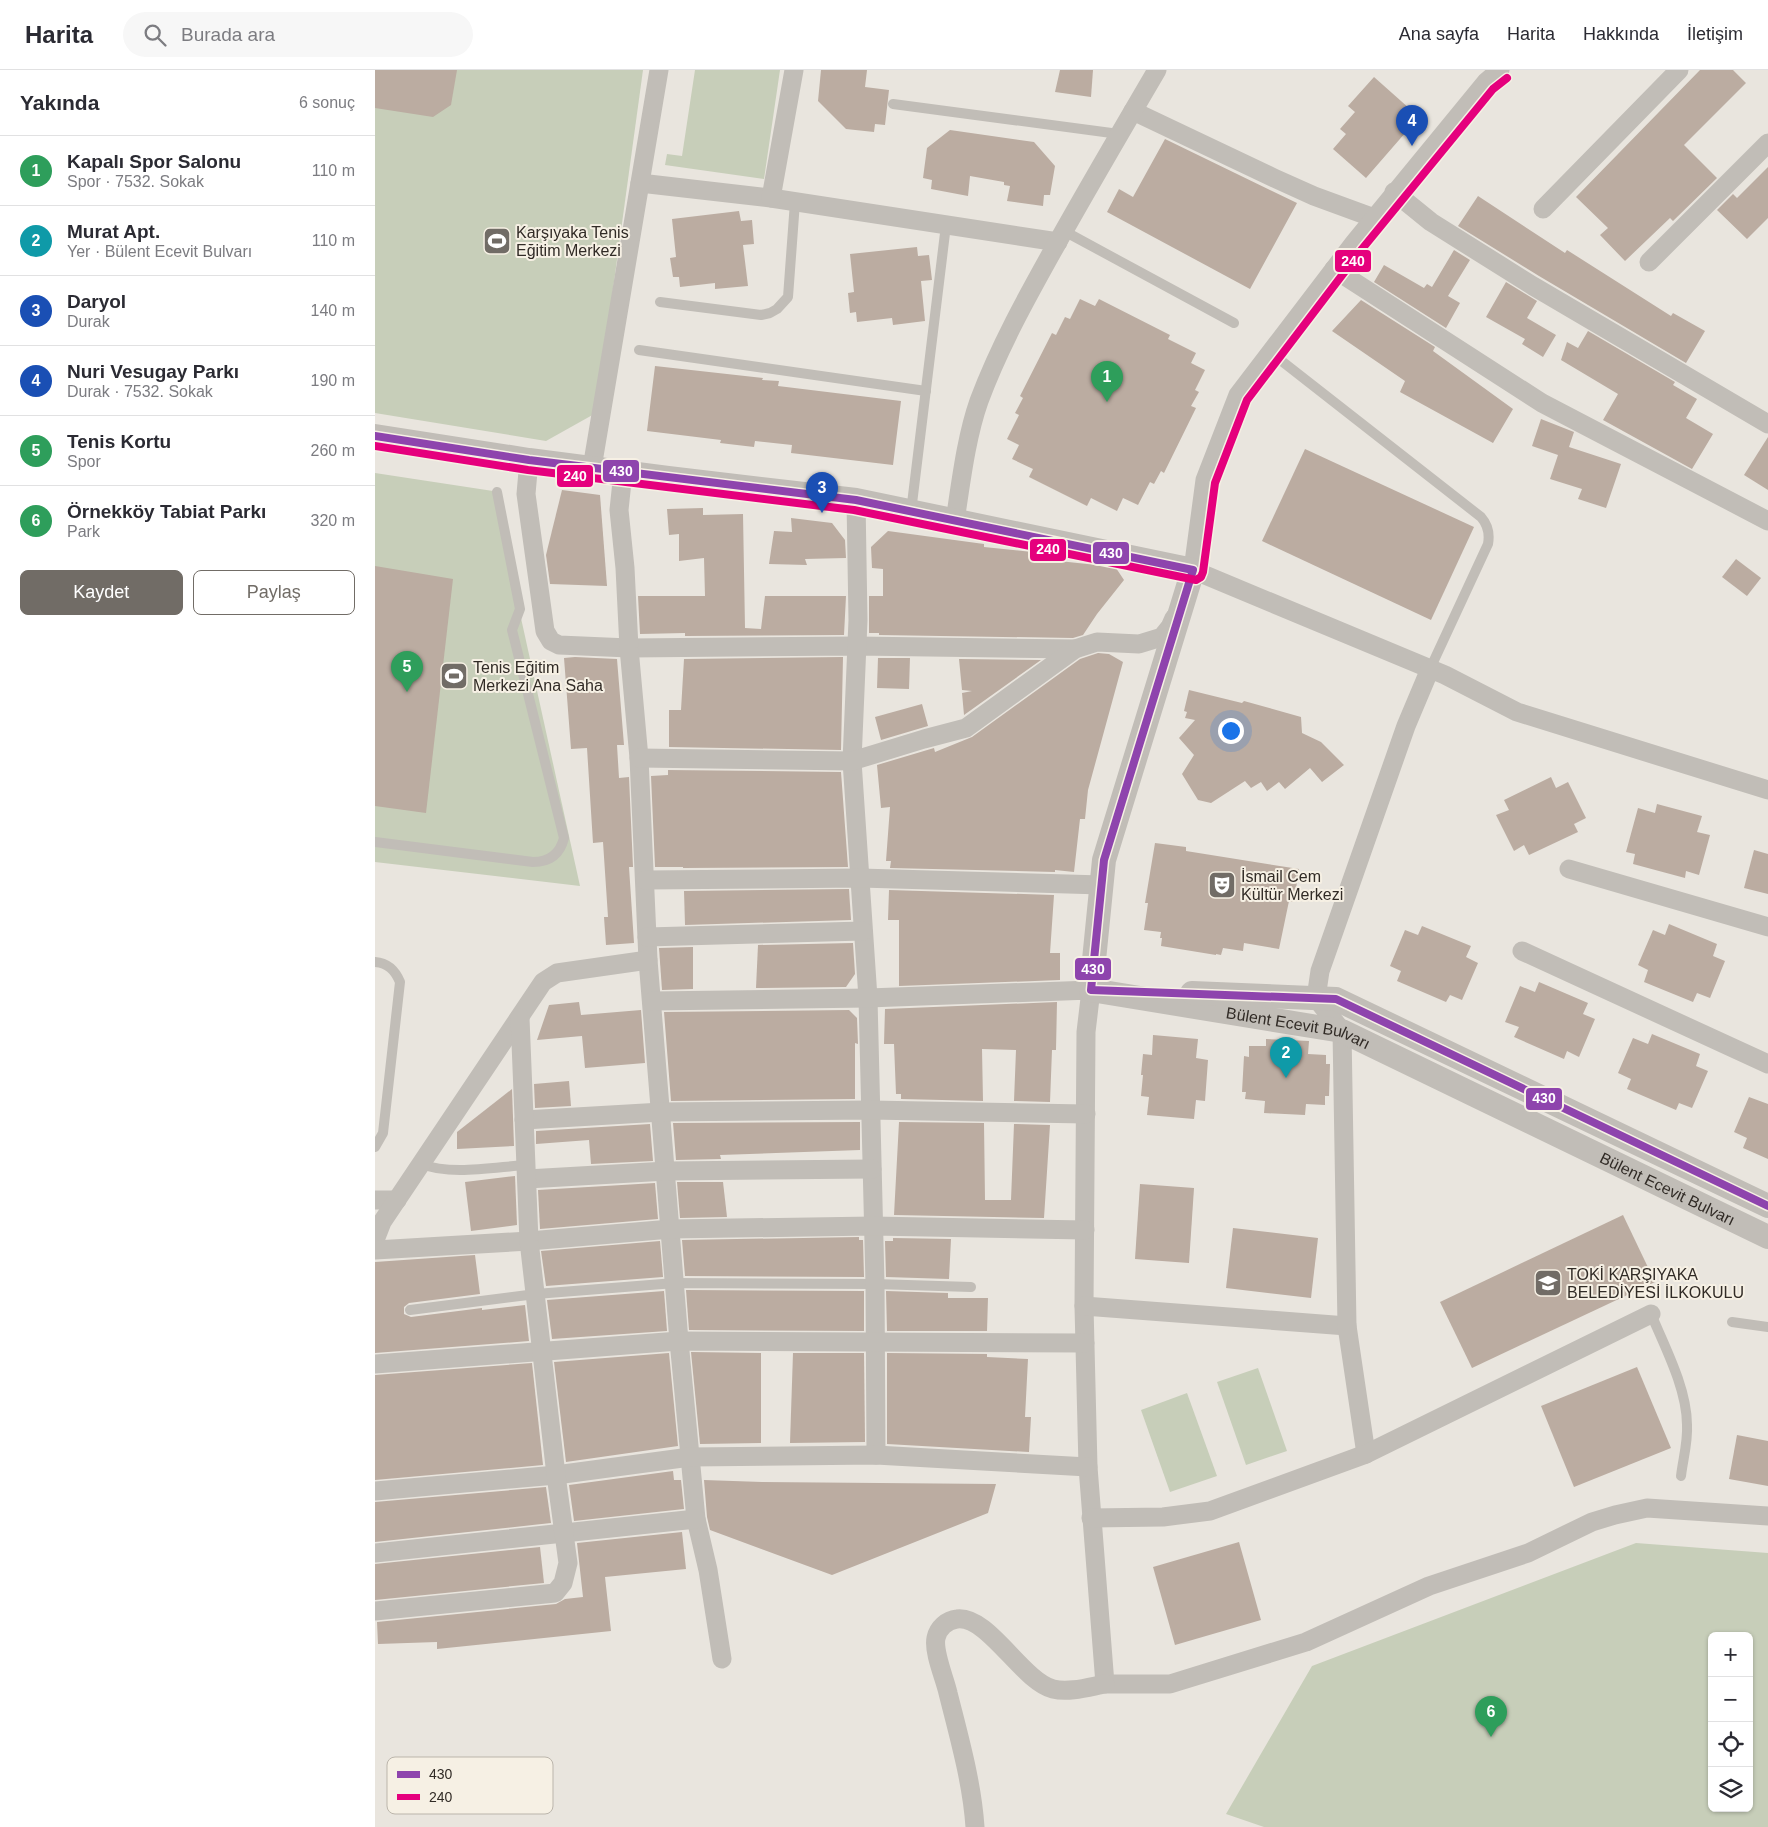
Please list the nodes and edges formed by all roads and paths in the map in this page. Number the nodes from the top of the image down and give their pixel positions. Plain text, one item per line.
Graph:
1 (659, 70) edge
2 (794, 70) edge
3 (1157, 70) edge
4 (1500, 70) edge
5 (1679, 70) edge
6 (893, 104) dead end
7 (1133, 111) junction
8 (1119, 134) junction
9 (1768, 143) edge
10 (640, 184) junction
11 (1395, 192) junction
12 (771, 198) junction
13 (795, 202) junction
14 (1543, 209) dead end
15 (1374, 218) junction
16 (946, 225) junction
17 (1061, 236) junction
18 (1649, 262) dead end
19 (1334, 269) junction
20 (660, 302) dead end
21 (1233, 323) dead end
22 (639, 350) dead end
23 (1271, 352) junction
24 (926, 391) junction
25 (1768, 424) edge
26 (375, 436) edge
27 (529, 460) junction
28 (592, 468) junction
29 (623, 472) junction
30 (497, 492) dead end
31 (856, 500) junction
32 (911, 512) junction
33 (955, 521) junction
34 (1768, 521) edge
35 (1193, 570) junction
36 (857, 646) junction
37 (629, 648) junction
38 (1075, 649) junction
39 (1431, 669) junction
40 (639, 758) junction
41 (852, 760) junction
42 (1768, 790) edge
43 (375, 842) edge
44 (1569, 869) dead end
45 (860, 878) junction
46 (645, 880) junction
47 (1102, 885) junction
48 (1768, 927) edge
49 (863, 931) junction
50 (647, 936) junction
51 (1522, 951) dead end
52 (648, 960) junction
53 (375, 962) edge
54 (1091, 990) junction
55 (868, 998) junction
56 (1316, 998) junction
57 (653, 1001) junction
58 (520, 1018) junction
59 (1342, 1031) junction
60 (1768, 1064) edge
61 (870, 1110) junction
62 (662, 1112) junction
63 (1086, 1114) junction
64 (524, 1120) junction
65 (375, 1147) edge
66 (422, 1164) junction
67 (871, 1169) junction
68 (667, 1171) junction
69 (526, 1172) junction
70 (375, 1200) edge
71 (397, 1200) junction
72 (1768, 1206) edge
73 (873, 1226) junction
74 (671, 1229) junction
75 (1085, 1230) junction
76 (1768, 1237) edge
77 (375, 1240) edge
78 (529, 1241) junction
79 (375, 1250) edge
80 (675, 1283) junction
81 (875, 1284) junction
82 (971, 1287) dead end
83 (536, 1294) junction
84 (1084, 1306) junction
85 (410, 1310) dead end
86 (1651, 1314) joint
87 (1732, 1322) dead end
88 (1347, 1326) junction
89 (1768, 1327) edge
90 (679, 1341) junction
91 (876, 1342) junction
92 (1085, 1343) junction
93 (543, 1352) junction
94 (375, 1364) edge
95 (1366, 1454) junction
96 (876, 1455) junction
97 (690, 1457) junction
98 (1087, 1467) junction
99 (556, 1475) junction
100 (1681, 1476) dead end
101 (375, 1491) edge
102 (1768, 1516) edge
103 (1091, 1518) junction
104 (696, 1519) junction
105 (564, 1534) junction
106 (375, 1553) edge
107 (375, 1611) edge
108 (721, 1659) dead end
109 (1105, 1684) junction
110 (975, 1827) edge

1 - 10 street
2 - 12 street
3 - 7 street
4 - 11 street
5 - 14 street
6 - 8 lane
7 - 8 street
7 - 15 street
8 - 17 street
9 - 18 street
10 - 12 street
10 - 28 street
11 - 15 street
11 - 25 street
12 - 13 street
13 - 16 street
13 - 20 lane
15 - 19 street
16 - 17 street
16 - 24 lane
17 - 21 lane
17 - 33 street
19 - 23 street
19 - 34 street
22 - 24 lane
23 - 35 street
23 - 39 lane
24 - 32 lane
26 - 27 street
27 - 28 street
27 - 37 street
28 - 29 street
29 - 31 street
29 - 37 street
30 - 43 lane
31 - 32 street
31 - 36 street
32 - 33 street
33 - 35 street
35 - 38 street
35 - 39 street
35 - 47 street
36 - 37 street
36 - 38 street
36 - 41 street
37 - 40 street
38 - 41 street
39 - 42 street
39 - 56 street
40 - 41 street
40 - 46 street
41 - 45 street
44 - 48 street
45 - 46 street
45 - 47 street
45 - 49 street
46 - 50 street
47 - 54 street
49 - 50 street
49 - 55 street
50 - 52 street
51 - 60 street
52 - 57 street
52 - 58 street
53 - 65 lane
54 - 55 street
54 - 56 street, Bülent Ecevit Bulvarı
54 - 59 street, Bülent Ecevit Bulvarı
54 - 63 street
55 - 57 street
55 - 61 street
56 - 59 street
56 - 72 street, Bülent Ecevit Bulvarı
57 - 62 street
58 - 64 street
58 - 66 street
59 - 76 street, Bülent Ecevit Bulvarı
59 - 88 street
61 - 62 street
61 - 63 street
61 - 67 street
62 - 64 street
62 - 68 street
63 - 75 street
64 - 69 street
66 - 69 lane
66 - 71 street
67 - 68 street
67 - 73 street
68 - 69 street
68 - 74 street
69 - 78 street
70 - 71 street
71 - 77 street
73 - 74 street
73 - 75 street
73 - 81 street
74 - 78 street
74 - 80 street
75 - 84 street
78 - 79 street
78 - 83 street
80 - 81 lane
80 - 83 lane
80 - 90 street
81 - 82 lane
81 - 91 street
83 - 85 lane
83 - 93 street
84 - 88 street
84 - 92 street
86 - 95 street
86 - 100 lane
87 - 89 lane
88 - 95 street
90 - 91 street
90 - 93 street
90 - 97 street
91 - 92 street
91 - 96 street
92 - 98 street
93 - 94 street
93 - 99 street
95 - 103 street
96 - 97 street
96 - 98 street
97 - 99 street
97 - 104 street
98 - 103 street
99 - 101 street
99 - 105 street
102 - 109 street
103 - 109 street
104 - 105 street
104 - 108 street
105 - 106 street
105 - 107 street
109 - 110 street

